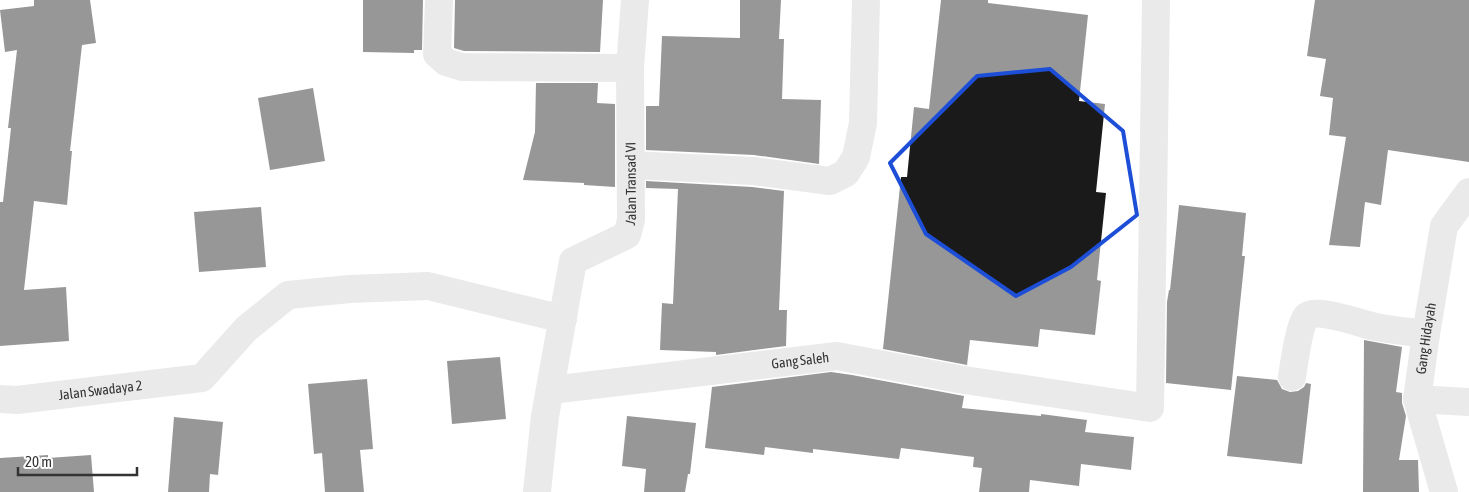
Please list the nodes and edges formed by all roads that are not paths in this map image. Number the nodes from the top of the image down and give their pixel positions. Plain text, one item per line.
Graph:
1 (439, 0) edge
2 (635, 0) edge
3 (866, 0) edge
4 (1156, 0) edge
5 (630, 68) junction
6 (631, 165) junction
7 (1469, 192) edge
8 (563, 319) junction
9 (1426, 334) junction
10 (1292, 377) dead end
11 (551, 390) junction
12 (0, 399) edge
13 (1417, 399) junction
14 (1469, 402) edge
15 (537, 492) edge
16 (1444, 492) edge

1 - 5 street
2 - 5 street, Jalan Transad VI
3 - 6 street
4 - 11 street, Gang Saleh
5 - 6 street, Jalan Transad VI
6 - 8 street, Jalan Transad VI
7 - 9 street, Gang Hidayah
8 - 11 street, Jalan Transad VI
8 - 12 street, Jalan Swadaya 2
9 - 10 street
9 - 13 street, Gang Hidayah
11 - 15 street
13 - 14 street
13 - 16 street, Gang Hidayah

